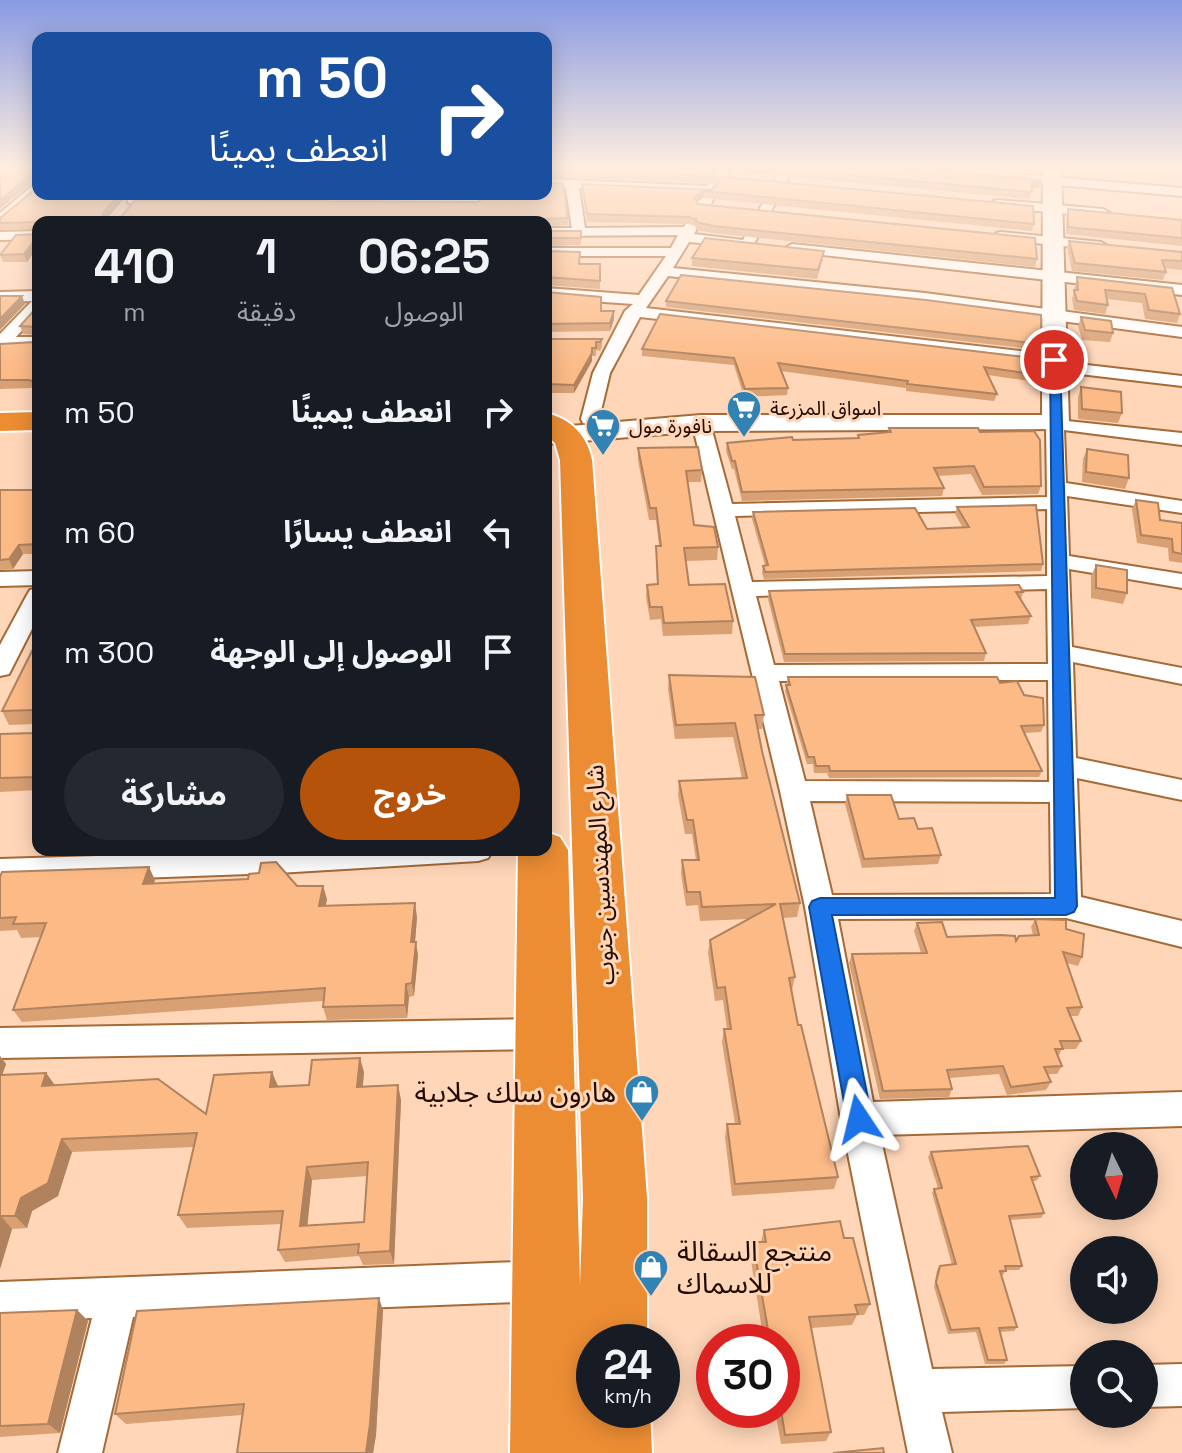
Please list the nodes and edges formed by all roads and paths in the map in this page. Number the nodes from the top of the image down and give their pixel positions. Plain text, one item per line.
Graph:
1 (686, 234) edge
2 (32, 235) edge
3 (687, 235) edge
4 (754, 235) edge
5 (992, 235) edge
6 (1052, 235) edge
7 (0, 236) edge
8 (1052, 242) junction
9 (1110, 247) edge
10 (552, 252) edge
11 (676, 252) junction
12 (664, 271) junction
13 (834, 271) junction
14 (737, 272) junction
15 (1053, 277) junction
16 (1182, 290) edge
17 (552, 294) edge
18 (32, 296) edge
19 (0, 297) edge
20 (637, 306) junction
21 (32, 310) edge
22 (1053, 317) junction
23 (1182, 332) edge
24 (32, 342) edge
25 (1, 343) edge
26 (1054, 363) junction
27 (1182, 381) edge
28 (32, 421) edge
29 (0, 422) edge
30 (690, 423) junction
31 (1055, 423) junction
32 (557, 426) edge
33 (32, 436) edge
34 (0, 437) edge
35 (1182, 439) edge
36 (1057, 496) junction
37 (1182, 507) edge
38 (723, 510) junction
39 (1058, 571) junction
40 (32, 578) edge
41 (0, 579) edge
42 (1182, 581) edge
43 (744, 589) junction
44 (32, 607) edge
45 (1060, 662) junction
46 (0, 668) edge
47 (762, 673) junction
48 (1182, 676) edge
49 (1062, 779) junction
50 (1182, 790) edge
51 (794, 791) junction
52 (379, 856) edge
53 (543, 856) edge
54 (0, 871) edge
55 (1066, 906) junction
56 (820, 907) junction
57 (1182, 934) edge
58 (544, 1034) junction
59 (0, 1043) edge
60 (1182, 1109) edge
61 (859, 1119) junction
62 (545, 1281) junction
63 (118, 1297) junction
64 (0, 1302) edge
65 (612, 1324) edge
66 (1182, 1385) edge
67 (1158, 1386) edge
68 (1070, 1387) edge
69 (916, 1391) junction
70 (614, 1428) edge
71 (80, 1453) edge
72 (547, 1453) edge
73 (615, 1453) edge
74 (930, 1453) edge

1 - 11 street
2 - 7 street
3 - 14 street
4 - 14 street
5 - 8 street
6 - 8 street
8 - 9 street
8 - 15 street
10 - 11 street
11 - 12 street
12 - 14 street
12 - 20 street
13 - 14 street
13 - 14 street
13 - 15 street
13 - 22 street
14 - 20 street
14 - 26 street
15 - 16 street
15 - 22 street
17 - 20 street
18 - 19 street
20 - 32 street
21 - 25 street
22 - 23 street
22 - 26 street
24 - 25 street
26 - 27 street
26 - 31 street
28 - 29 highway
30 - 31 street
30 - 32 street
30 - 38 street
31 - 35 street
31 - 36 street
32 - 65 highway, شارع المهندسين جنوب
33 - 34 highway
36 - 37 street
36 - 38 street
36 - 39 street
38 - 43 street
39 - 42 street
39 - 43 street
39 - 45 street
40 - 41 street
43 - 47 street
44 - 46 street
45 - 47 street
45 - 48 street
45 - 49 street
47 - 51 street
49 - 50 street
49 - 51 street
49 - 55 street
51 - 56 street
52 - 54 street
53 - 58 highway
55 - 56 street
55 - 57 street
56 - 61 street
58 - 59 street
58 - 62 highway
60 - 61 street
61 - 69 street
62 - 63 street
62 - 72 highway
63 - 64 street
63 - 71 street
66 - 67 street
68 - 69 street
69 - 74 street
70 - 73 highway

